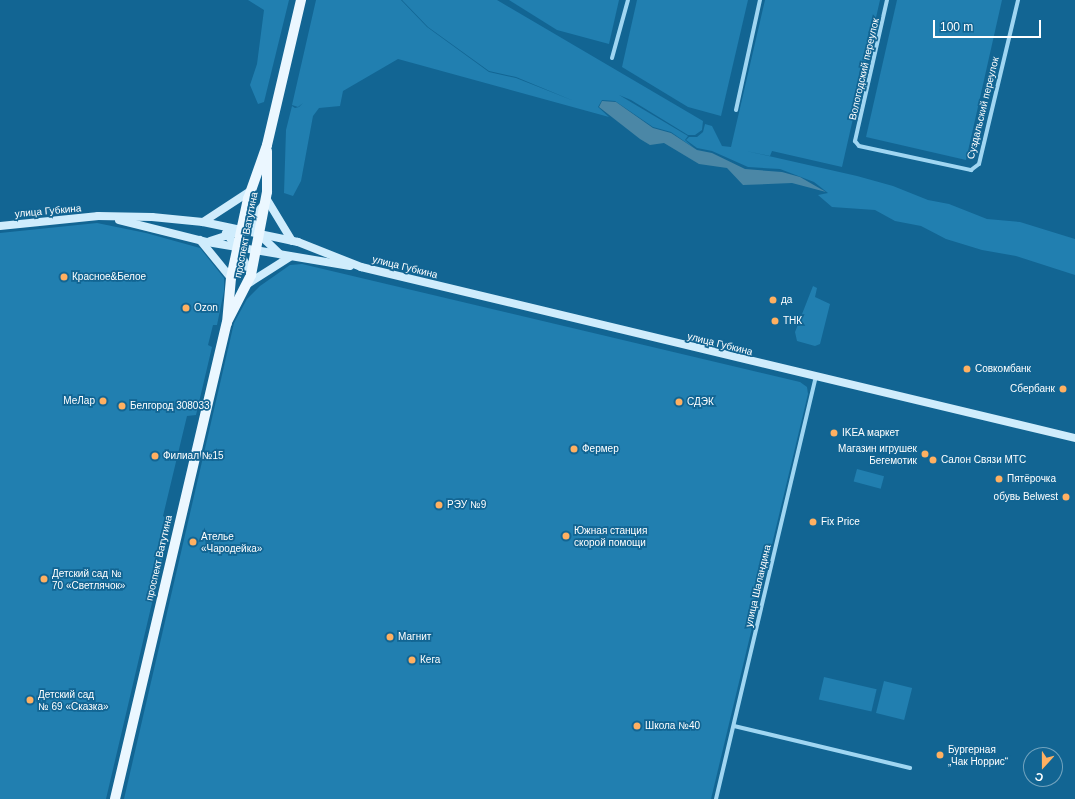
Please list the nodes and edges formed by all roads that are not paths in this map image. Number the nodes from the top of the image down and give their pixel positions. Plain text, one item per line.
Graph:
1 (301, 0) edge
2 (628, 0) edge
3 (760, 0) edge
4 (887, 0) edge
5 (1018, 0) edge
6 (612, 58) dead end
7 (736, 110) dead end
8 (855, 141) joint
9 (263, 170) junction
10 (248, 196) junction
11 (265, 200) junction
12 (98, 216) junction
13 (251, 221) junction
14 (206, 223) junction
15 (0, 226) edge
16 (241, 231) junction
17 (259, 234) junction
18 (230, 235) junction
19 (204, 241) junction
20 (289, 241) junction
21 (268, 244) junction
22 (237, 248) junction
23 (255, 251) junction
24 (280, 255) junction
25 (290, 257) junction
26 (244, 258) junction
27 (361, 267) junction
28 (231, 275) junction
29 (250, 279) junction
30 (227, 323) junction
31 (816, 377) junction
32 (1075, 438) edge
33 (734, 726) junction
34 (910, 768) dead end
35 (115, 799) edge
36 (716, 799) edge

1 - 9 main road, проспект Ватутина
2 - 6 street
3 - 7 street
4 - 8 street, Вологодский переулок
5 - 8 street, Суздальский переулок
9 - 10 main road, проспект Ватутина
9 - 11 main road, проспект Ватутина
10 - 11 main road
10 - 13 main road
10 - 14 main road
10 - 16 main road, проспект Ватутина
11 - 13 main road
11 - 17 main road, проспект Ватутина
11 - 20 main road
12 - 14 main road, улица Губкина
12 - 15 main road, улица Губкина
12 - 19 main road, улица Губкина
13 - 16 main road
13 - 17 main road
14 - 16 main road, улица Губкина
14 - 18 main road
14 - 19 main road
16 - 17 main road, улица Губкина
16 - 18 main road
16 - 22 main road, проспект Ватутина
17 - 20 main road, улица Губкина
17 - 21 main road
17 - 23 main road, проспект Ватутина
18 - 19 main road
18 - 22 main road
19 - 22 main road, улица Губкина
19 - 28 main road
20 - 21 main road
20 - 24 main road
20 - 27 main road, улица Губкина
21 - 23 main road
21 - 24 main road
22 - 23 main road, улица Губкина
22 - 26 main road
22 - 28 main road, проспект Ватутина
23 - 24 main road, улица Губкина
23 - 26 main road
23 - 29 main road, проспект Ватутина
24 - 25 main road, улица Губкина
25 - 27 main road, улица Губкина
25 - 29 main road
26 - 28 main road
26 - 29 main road
27 - 31 main road, улица Губкина
28 - 29 main road
28 - 30 main road, проспект Ватутина
29 - 30 main road, проспект Ватутина
30 - 35 main road, проспект Ватутина
31 - 32 main road, улица Губкина
31 - 33 street, улица Шаландина
33 - 34 street
33 - 36 street, улица Шаландина

